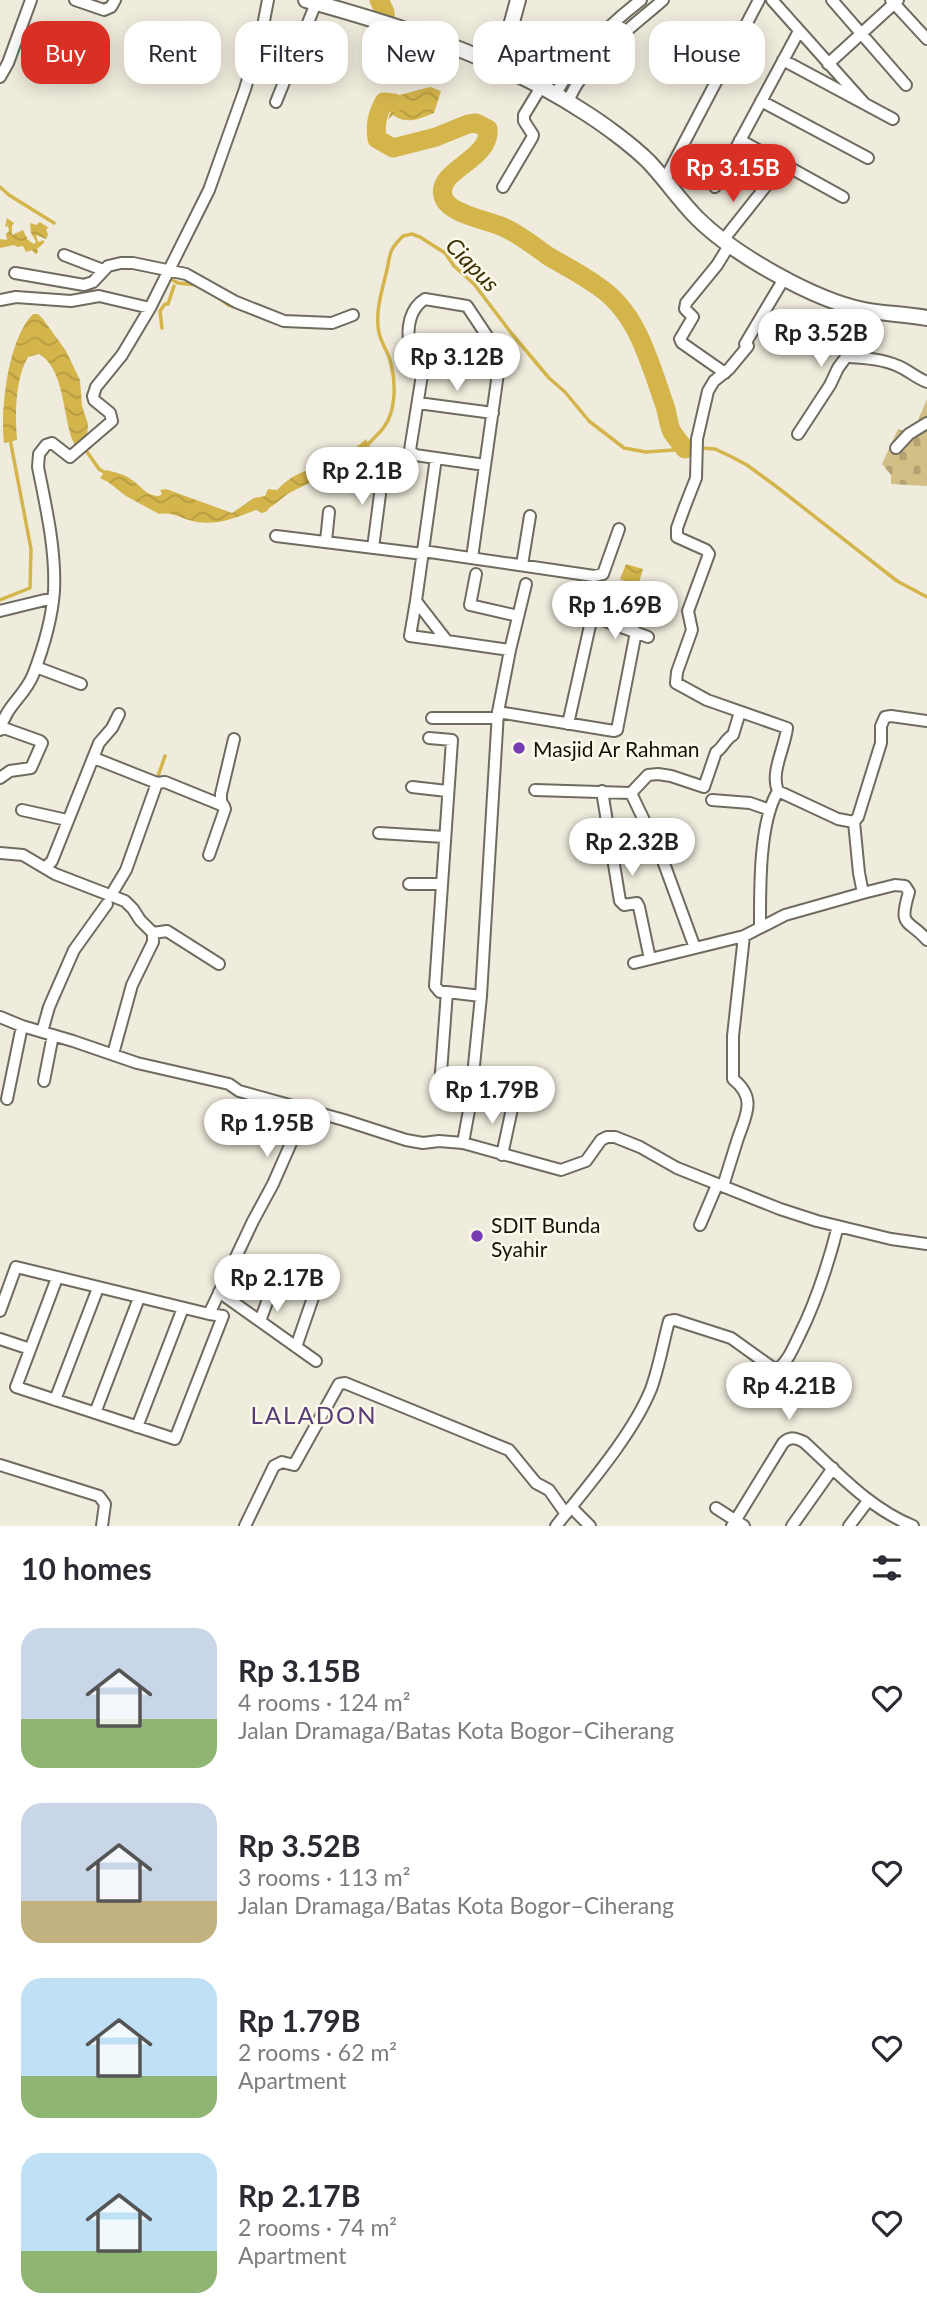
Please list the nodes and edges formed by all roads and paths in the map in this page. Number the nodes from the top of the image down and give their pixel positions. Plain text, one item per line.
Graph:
1 (31, 0) edge
2 (75, 0) edge
3 (115, 0) edge
4 (268, 0) edge
5 (518, 0) edge
6 (641, 0) edge
7 (663, 0) edge
8 (759, 0) edge
9 (772, 0) edge
10 (832, 0) edge
11 (311, 1) edge
12 (895, 1) edge
13 (512, 21) edge
14 (615, 21) edge
15 (635, 25) edge
16 (799, 31) junction
17 (861, 34) junction
18 (927, 39) edge
19 (473, 55) edge
20 (783, 60) junction
21 (828, 64) junction
22 (0, 77) edge
23 (535, 84) edge
24 (566, 84) edge
25 (576, 84) edge
26 (906, 85) dead end
27 (541, 87) junction
28 (561, 99) junction
29 (761, 101) junction
30 (276, 102) dead end
31 (865, 104) junction
32 (893, 119) dead end
33 (740, 140) junction
34 (868, 158) dead end
35 (664, 181) junction
36 (766, 186) dead end
37 (503, 187) dead end
38 (716, 187) dead end
39 (843, 197) dead end
40 (727, 242) junction
41 (64, 255) dead end
42 (103, 270) junction
43 (170, 270) junction
44 (15, 273) dead end
45 (785, 277) junction
46 (0, 300) edge
47 (150, 309) junction
48 (865, 310) junction
49 (353, 315) dead end
50 (927, 318) edge
51 (426, 350) junction
52 (848, 357) junction
53 (500, 359) junction
54 (725, 373) junction
55 (927, 382) edge
56 (418, 403) junction
57 (493, 413) junction
58 (927, 423) edge
59 (798, 434) dead end
60 (896, 448) dead end
61 (436, 458) junction
62 (485, 465) junction
63 (383, 471) dead end
64 (330, 512) dead end
65 (530, 516) dead end
66 (619, 529) dead end
67 (276, 536) dead end
68 (326, 541) junction
69 (373, 548) junction
70 (423, 552) junction
71 (472, 558) junction
72 (522, 565) junction
73 (476, 574) dead end
74 (526, 584) dead end
75 (597, 594) dead end
76 (53, 598) junction
77 (416, 600) junction
78 (0, 611) edge
79 (518, 616) junction
80 (592, 616) junction
81 (636, 632) junction
82 (648, 637) dead end
83 (447, 641) junction
84 (510, 650) junction
85 (36, 667) junction
86 (81, 684) dead end
87 (740, 712) junction
88 (119, 714) dead end
89 (498, 715) junction
90 (432, 718) dead end
91 (927, 721) edge
92 (568, 723) junction
93 (0, 728) edge
94 (429, 738) dead end
95 (234, 739) dead end
96 (93, 758) junction
97 (0, 778) edge
98 (157, 783) junction
99 (412, 787) dead end
100 (535, 790) dead end
101 (447, 791) junction
102 (602, 791) junction
103 (778, 791) junction
104 (631, 793) junction
105 (712, 800) dead end
106 (224, 806) junction
107 (22, 810) dead end
108 (770, 810) junction
109 (67, 820) junction
110 (854, 822) junction
111 (379, 834) dead end
112 (444, 837) junction
113 (0, 854) edge
114 (209, 855) dead end
115 (45, 868) junction
116 (409, 884) dead end
117 (441, 884) junction
118 (863, 893) junction
119 (109, 900) junction
120 (760, 926) junction
121 (153, 933) junction
122 (744, 936) junction
123 (927, 940) edge
124 (695, 948) junction
125 (650, 959) junction
126 (634, 963) dead end
127 (219, 964) dead end
128 (447, 992) junction
129 (481, 996) junction
130 (0, 1017) edge
131 (22, 1026) junction
132 (47, 1034) junction
133 (113, 1054) junction
134 (44, 1081) dead end
135 (440, 1086) dead end
136 (7, 1099) dead end
137 (513, 1104) dead end
138 (306, 1109) junction
139 (463, 1143) junction
140 (502, 1155) junction
141 (720, 1185) junction
142 (700, 1225) dead end
143 (838, 1226) junction
144 (927, 1244) edge
145 (277, 1275) dead end
146 (57, 1278) junction
147 (317, 1286) dead end
148 (98, 1288) junction
149 (219, 1292) junction
150 (139, 1298) junction
151 (230, 1300) junction
152 (183, 1308) junction
153 (0, 1311) edge
154 (209, 1314) junction
155 (223, 1316) junction
156 (260, 1321) junction
157 (0, 1339) edge
158 (296, 1347) junction
159 (30, 1349) junction
160 (316, 1361) dead end
161 (55, 1400) junction
162 (95, 1413) junction
163 (136, 1427) junction
164 (0, 1465) edge
165 (833, 1468) junction
166 (868, 1501) junction
167 (716, 1508) dead end
168 (568, 1511) junction
169 (893, 1522) edge
170 (737, 1524) edge
171 (102, 1526) edge
172 (244, 1526) edge
173 (556, 1526) edge
174 (590, 1526) edge
175 (792, 1526) edge
176 (849, 1526) edge
177 (913, 1526) edge

1 - 22 street
2 - 3 street
4 - 43 street
5 - 13 street
6 - 14 street
7 - 15 street
8 - 35 street
9 - 16 street
10 - 17 street
11 - 19 street
11 - 30 street
12 - 17 street
12 - 18 street
16 - 20 street
16 - 21 street
17 - 21 street
17 - 26 street
20 - 29 street
20 - 31 street
21 - 31 street
23 - 27 street
24 - 28 street
25 - 28 street
27 - 28 street
27 - 37 street
28 - 35 street
29 - 33 street
29 - 34 street
31 - 32 street
33 - 38 street
33 - 39 street
35 - 40 street
36 - 40 street
40 - 45 street
40 - 54 street
41 - 42 street
42 - 43 street
42 - 44 street
43 - 47 street
43 - 49 street
45 - 48 street
45 - 54 street
46 - 47 street
47 - 76 street
48 - 50 street
48 - 52 street
51 - 53 street
51 - 53 street
51 - 56 street
52 - 55 street
52 - 59 street
53 - 57 street
54 - 87 street
56 - 57 street
56 - 61 street
57 - 62 street
58 - 60 street
61 - 62 street
61 - 70 street
62 - 71 street
63 - 69 street
64 - 68 street
65 - 72 street
66 - 72 street
67 - 68 street
68 - 69 street
69 - 70 street
70 - 71 street
70 - 77 street
71 - 72 street
73 - 79 street
74 - 79 street
75 - 80 street
76 - 78 street
76 - 85 street
77 - 83 street
77 - 83 street
79 - 84 street
80 - 81 street
80 - 92 street
81 - 82 street
81 - 92 street
83 - 84 street
84 - 89 street
85 - 86 street
85 - 93 street
87 - 103 street
87 - 104 street
88 - 96 street
89 - 90 street
89 - 92 street
89 - 129 street
91 - 110 street
93 - 97 street
94 - 101 street
95 - 106 street
96 - 98 street
96 - 109 street
98 - 106 street
98 - 119 street
99 - 101 street
100 - 102 street
101 - 112 street
102 - 104 street
102 - 125 street
103 - 108 street
103 - 110 street
104 - 124 street
105 - 108 street
106 - 114 street
107 - 109 street
108 - 120 street
109 - 115 street
110 - 118 street
111 - 112 street
112 - 117 street
113 - 115 street
115 - 119 street
116 - 117 street
117 - 128 street
118 - 120 street
118 - 123 street
119 - 121 street
119 - 132 street
120 - 122 street
121 - 127 street
121 - 133 street
122 - 124 street
122 - 141 street
124 - 125 street
125 - 126 street
128 - 129 street
128 - 135 street
129 - 139 street
130 - 131 street
131 - 132 street
131 - 136 street
132 - 133 street
132 - 134 street
133 - 138 street
137 - 140 street
138 - 139 street
138 - 149 street
139 - 140 street
140 - 141 street
141 - 142 street
141 - 143 street
143 - 144 street
143 - 168 street
145 - 156 street
146 - 148 street
146 - 153 street
146 - 159 street
147 - 158 street
148 - 150 street
148 - 161 street
149 - 151 street
149 - 154 street
150 - 152 street
150 - 162 street
151 - 155 street
151 - 156 street
152 - 154 street
152 - 163 street
154 - 155 street
155 - 163 street
156 - 158 street
157 - 159 street
158 - 160 street
159 - 161 street
161 - 162 street
162 - 163 street
164 - 171 street
165 - 166 street
165 - 170 street
165 - 175 street
166 - 169 street
166 - 176 street
167 - 170 street
168 - 172 street
168 - 173 street
168 - 174 street
169 - 177 street

